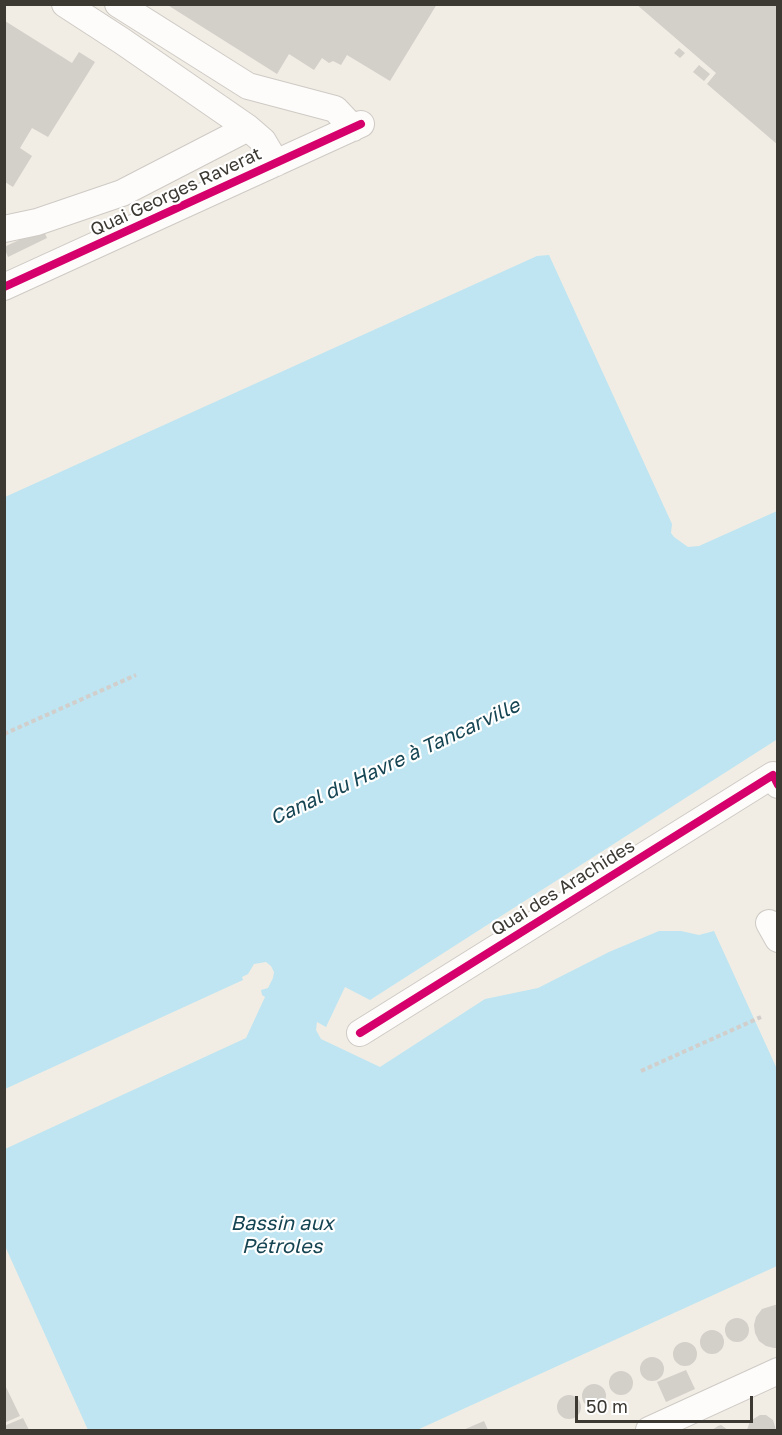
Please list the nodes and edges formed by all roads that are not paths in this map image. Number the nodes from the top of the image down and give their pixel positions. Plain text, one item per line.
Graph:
1 (65, 4) edge
2 (118, 4) edge
3 (248, 128) junction
4 (276, 163) junction
5 (4, 229) edge
6 (4, 287) edge
7 (776, 775) edge
8 (360, 1033) dead end
9 (777, 1371) edge
10 (648, 1431) edge

1 - 3 street
2 - 4 street, Quai Georges Raverat
3 - 4 street
3 - 5 street
4 - 6 street, Quai Georges Raverat
7 - 8 street, Quai des Arachides
9 - 10 street

